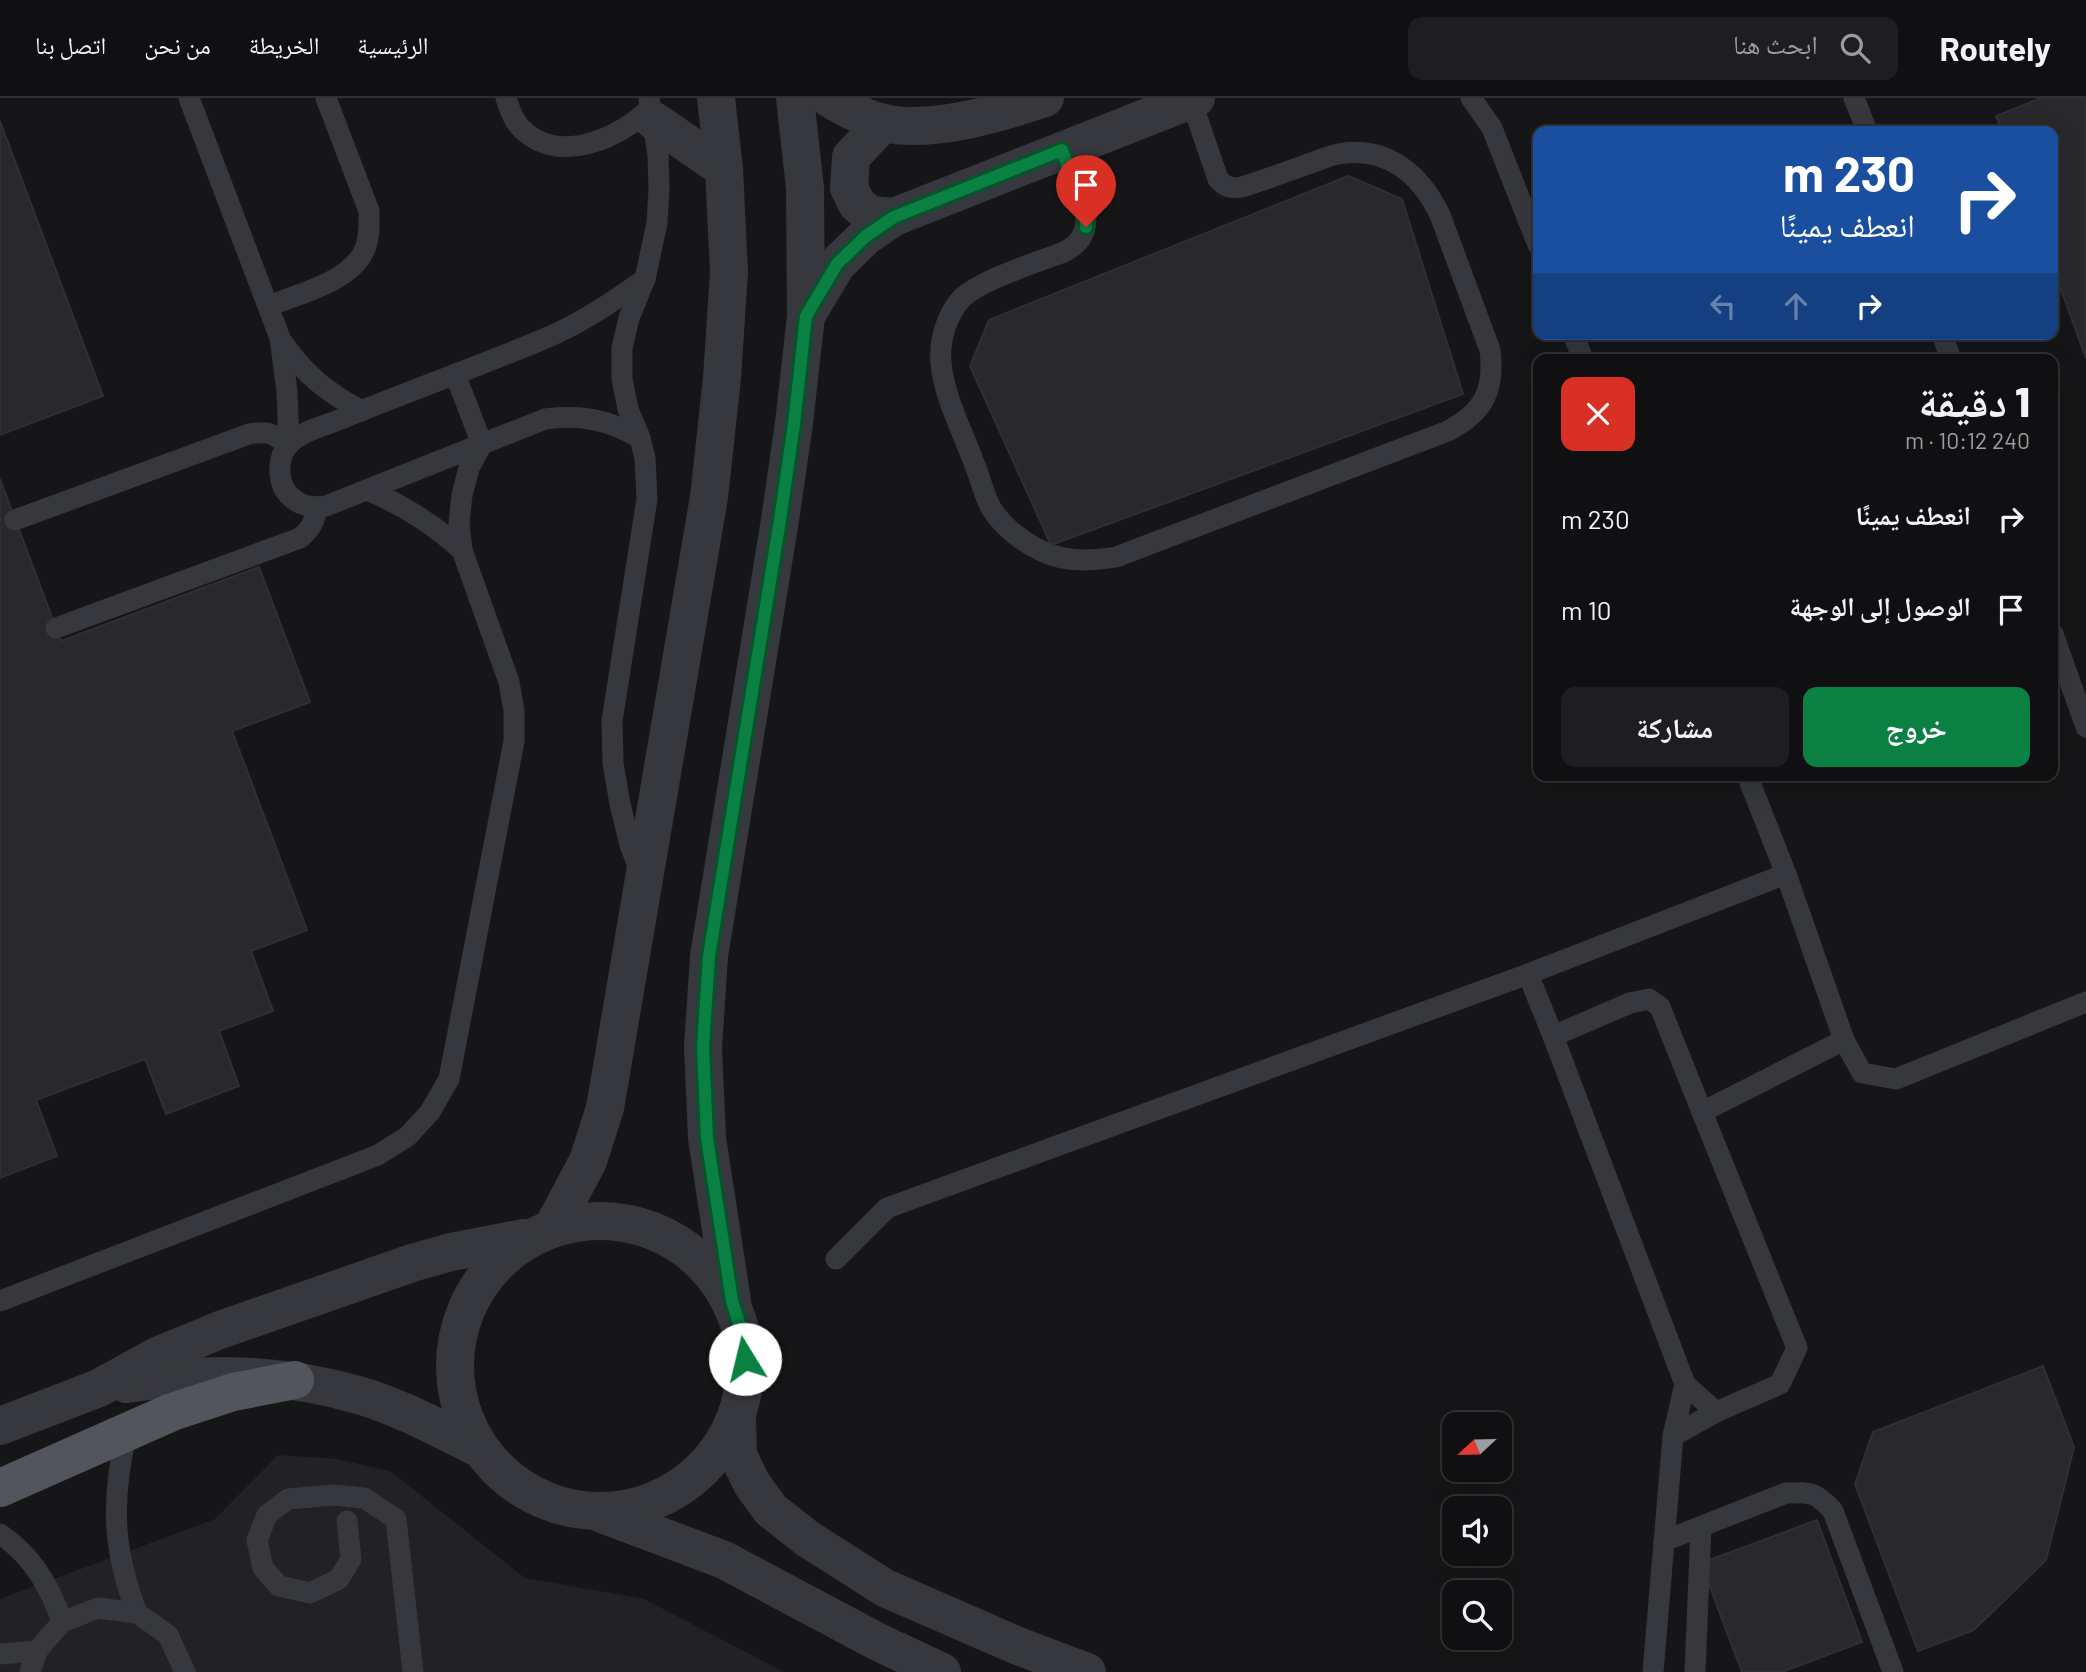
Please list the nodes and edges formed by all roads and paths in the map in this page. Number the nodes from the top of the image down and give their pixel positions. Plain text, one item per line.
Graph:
1 (189, 98) edge
2 (326, 98) edge
3 (506, 98) edge
4 (716, 98) edge
5 (794, 98) edge
6 (830, 98) edge
7 (1045, 98) edge
8 (1471, 98) edge
9 (1854, 98) edge
10 (1194, 99) edge
11 (651, 108) edge
12 (874, 111) edge
13 (1865, 126) edge
14 (1062, 150) junction
15 (724, 169) junction
16 (894, 217) junction
17 (1533, 232) edge
18 (645, 279) junction
19 (268, 306) junction
20 (806, 316) junction
21 (280, 338) junction
22 (454, 374) junction
23 (362, 411) junction
24 (640, 438) junction
25 (482, 444) junction
26 (288, 445) junction
27 (367, 490) junction
28 (317, 507) junction
29 (15, 520) dead end
30 (463, 550) junction
31 (56, 628) dead end
32 (2058, 646) edge
33 (2082, 702) edge
34 (2086, 727) edge
35 (1749, 781) edge
36 (1786, 874) junction
37 (645, 884) junction
38 (1528, 974) junction
39 (2086, 1002) edge
40 (1553, 1035) junction
41 (1844, 1040) junction
42 (1702, 1112) junction
43 (541, 1232) junction
44 (836, 1259) dead end
45 (0, 1301) edge
46 (732, 1301) junction
47 (295, 1380) junction
48 (1685, 1384) junction
49 (99, 1388) junction
50 (1716, 1412) junction
51 (737, 1418) junction
52 (0, 1426) edge
53 (127, 1431) junction
54 (1673, 1436) junction
55 (480, 1448) junction
56 (0, 1488) edge
57 (596, 1513) junction
58 (347, 1521) dead end
59 (1700, 1527) junction
60 (0, 1534) edge
61 (1664, 1541) junction
62 (137, 1614) junction
63 (62, 1622) junction
64 (37, 1651) junction
65 (0, 1654) edge
66 (190, 1671) edge
67 (30, 1672) edge
68 (413, 1672) edge
69 (942, 1672) edge
70 (1087, 1672) edge
71 (1653, 1672) edge
72 (1695, 1672) edge
73 (1893, 1672) edge

1 - 19 lane
2 - 19 lane
3 - 11 lane
4 - 15 street
5 - 20 street
6 - 12 street
7 - 12 street
8 - 17 lane
9 - 13 lane
10 - 14 street
10 - 14 lane
11 - 15 street
11 - 18 lane
12 - 16 street
14 - 16 street
15 - 37 street
16 - 20 street
18 - 22 lane
18 - 24 lane
19 - 21 lane
20 - 46 street
21 - 23 lane
21 - 26 lane
22 - 23 lane
22 - 25 lane
23 - 26 lane
24 - 25 lane
24 - 37 lane
25 - 27 lane
25 - 30 lane
26 - 28 lane
26 - 29 lane
27 - 28 lane
27 - 30 lane
28 - 31 lane
30 - 45 lane
32 - 33 lane
33 - 34 lane
35 - 36 lane
36 - 38 lane
36 - 41 lane
37 - 43 street
38 - 40 lane
38 - 44 lane
39 - 41 lane
40 - 42 lane
40 - 48 lane
41 - 42 lane
42 - 50 lane
43 - 46 street
43 - 49 street
43 - 55 street
46 - 51 street
47 - 49 street
47 - 53 main road
47 - 55 street
48 - 50 lane
48 - 54 lane
49 - 52 street
50 - 54 lane
51 - 57 street
51 - 70 street
53 - 56 main road
53 - 62 lane
54 - 61 lane
55 - 57 street
57 - 69 street
58 - 68 lane
59 - 61 lane
59 - 72 lane
59 - 73 lane
60 - 63 lane
61 - 71 lane
62 - 63 lane
62 - 66 lane
63 - 64 lane
64 - 65 lane
64 - 67 lane

